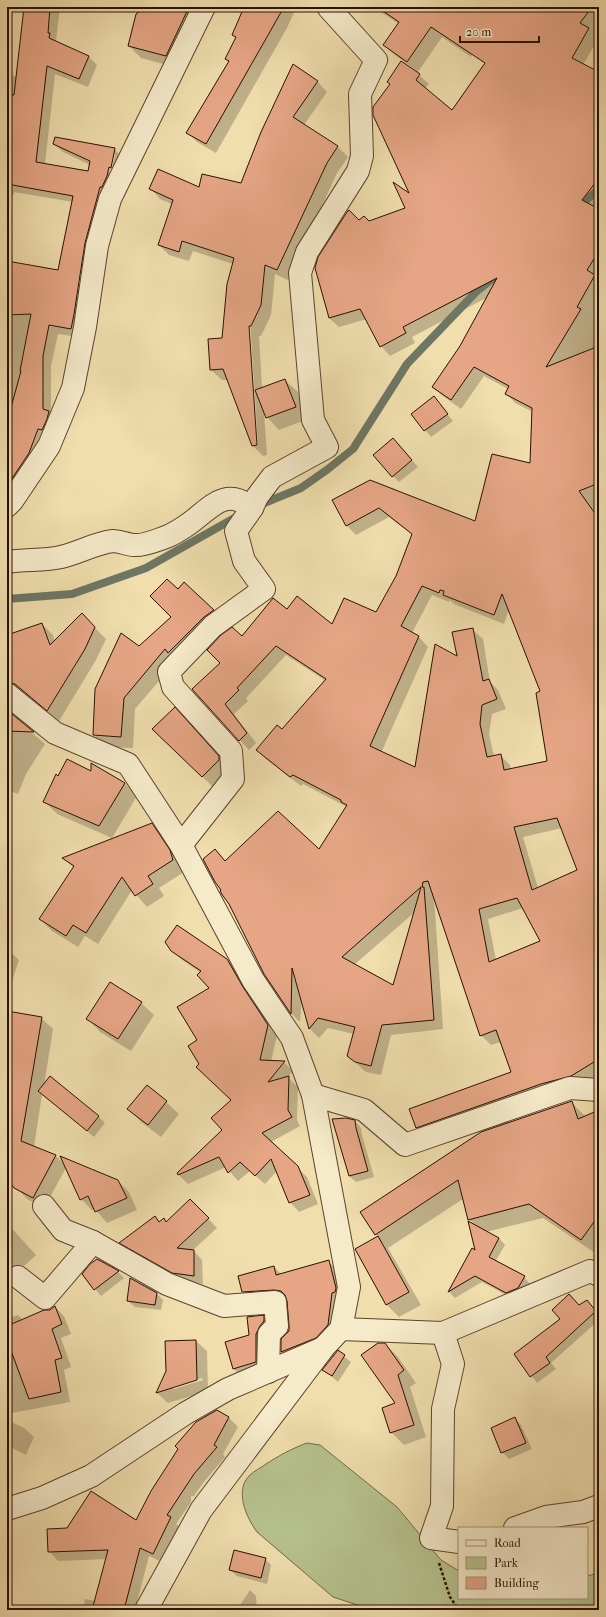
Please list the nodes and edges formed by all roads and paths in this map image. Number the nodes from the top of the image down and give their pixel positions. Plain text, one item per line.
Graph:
1 (204, 7) edge
2 (328, 7) edge
3 (7, 506) edge
4 (252, 508) junction
5 (7, 562) edge
6 (7, 694) edge
7 (181, 845) junction
8 (599, 1090) edge
9 (313, 1096) junction
10 (44, 1206) dead end
11 (93, 1242) junction
12 (599, 1275) edge
13 (18, 1277) dead end
14 (341, 1329) junction
15 (443, 1332) junction
16 (324, 1347) junction
17 (268, 1372) junction
18 (599, 1506) edge
19 (7, 1509) edge
20 (518, 1527) edge
21 (431, 1538) junction
22 (458, 1542) edge
23 (146, 1610) edge
24 (458, 1610) edge

1 - 3 street
2 - 4 street
4 - 5 street
4 - 7 street
6 - 7 street
7 - 9 street
8 - 9 street
9 - 14 street
10 - 11 street
11 - 13 street
11 - 17 street
12 - 15 street
14 - 15 street
14 - 16 street
15 - 21 street
16 - 17 street
16 - 23 street
17 - 19 street
18 - 20 street
21 - 22 street
21 - 24 path

